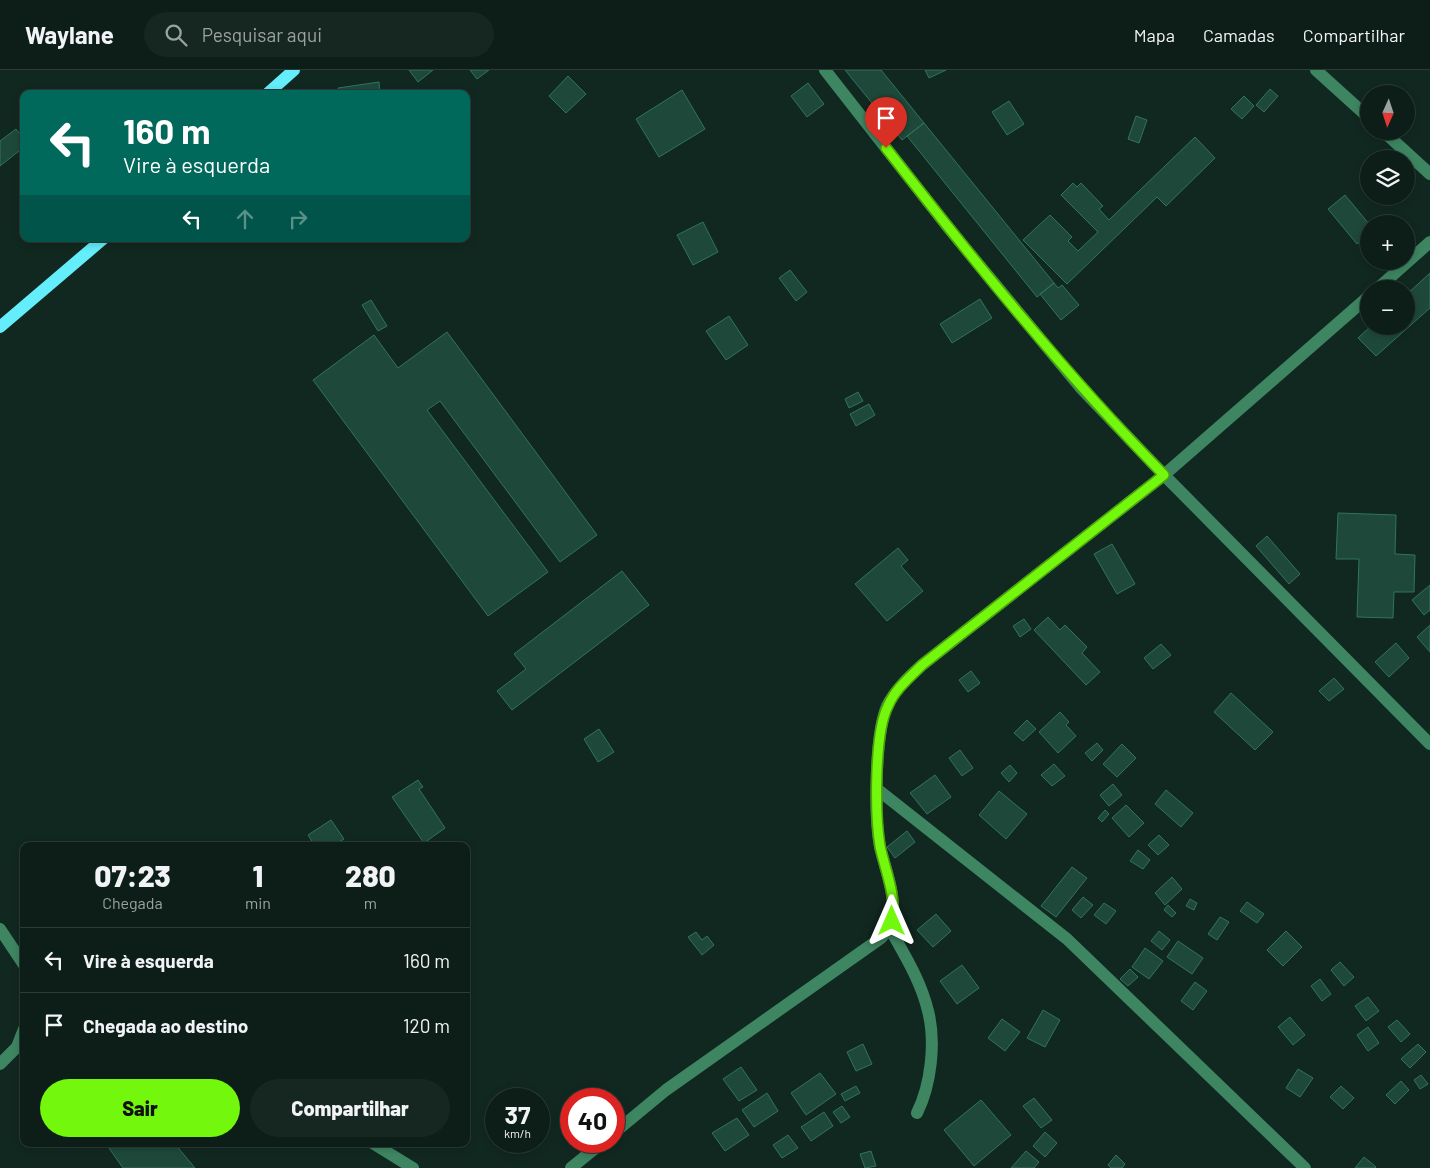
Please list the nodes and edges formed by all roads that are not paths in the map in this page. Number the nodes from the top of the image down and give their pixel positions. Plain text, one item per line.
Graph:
1 (294, 70) edge
2 (825, 70) edge
3 (1316, 70) edge
4 (272, 90) edge
5 (1360, 110) edge
6 (1393, 140) edge
7 (1430, 174) edge
8 (99, 242) edge
9 (1430, 242) edge
10 (1387, 280) edge
11 (1360, 304) edge
12 (0, 327) edge
13 (1164, 475) junction
14 (1430, 744) edge
15 (877, 789) junction
16 (889, 927) junction
17 (0, 929) edge
18 (20, 959) edge
19 (20, 1039) edge
20 (0, 1064) edge
21 (917, 1113) dead end
22 (625, 1124) edge
23 (379, 1147) edge
24 (589, 1153) edge
25 (414, 1168) edge
26 (571, 1168) edge
27 (1305, 1168) edge

1 - 4 main road
2 - 13 street
3 - 5 street
6 - 7 street
8 - 12 main road
9 - 10 street
11 - 13 street
13 - 14 street
13 - 15 street
15 - 16 street
15 - 27 street
16 - 21 street
16 - 22 street
17 - 18 street
19 - 20 street
23 - 25 street
24 - 26 street

